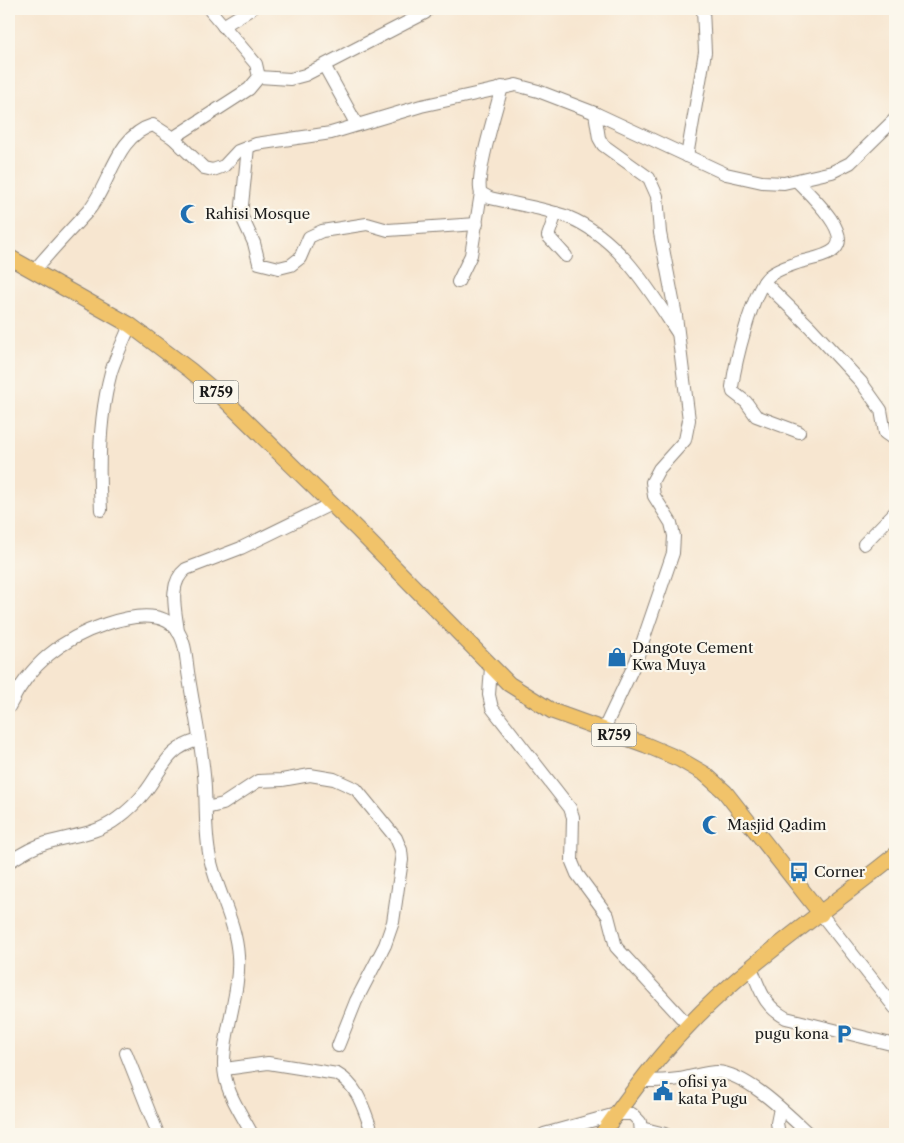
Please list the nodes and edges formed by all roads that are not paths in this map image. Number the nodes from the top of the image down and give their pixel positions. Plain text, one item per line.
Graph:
1 (209, 9) edge
2 (251, 9) edge
3 (703, 9) edge
4 (425, 13) dead end
5 (223, 26) junction
6 (325, 66) junction
7 (259, 77) junction
8 (502, 87) junction
9 (595, 113) junction
10 (895, 119) edge
11 (357, 125) junction
12 (173, 138) junction
13 (248, 147) junction
14 (687, 156) junction
15 (797, 181) junction
16 (481, 193) junction
17 (556, 213) junction
18 (477, 224) junction
19 (566, 256) dead end
20 (9, 257) edge
21 (34, 271) junction
22 (458, 282) dead end
23 (764, 282) junction
24 (130, 325) junction
25 (678, 333) junction
26 (799, 432) dead end
27 (895, 440) edge
28 (332, 504) junction
29 (101, 510) dead end
30 (895, 512) edge
31 (864, 544) dead end
32 (178, 632) junction
33 (491, 667) junction
34 (12, 694) edge
35 (9, 707) edge
36 (604, 731) junction
37 (199, 740) junction
38 (206, 808) junction
39 (895, 855) edge
40 (9, 862) edge
41 (821, 914) junction
42 (752, 968) junction
43 (895, 1008) edge
44 (688, 1026) junction
45 (895, 1045) edge
46 (338, 1046) dead end
47 (126, 1054) dead end
48 (225, 1068) junction
49 (641, 1081) junction
50 (780, 1108) junction
51 (616, 1114) junction
52 (641, 1131) edge
53 (158, 1134) edge
54 (252, 1134) edge
55 (373, 1134) edge
56 (544, 1134) edge
57 (602, 1134) edge
58 (665, 1134) edge
59 (779, 1134) edge
60 (809, 1134) edge

1 - 5 street
2 - 5 street
3 - 14 street
4 - 6 street
5 - 7 street
6 - 7 street
6 - 11 street
7 - 12 street
8 - 9 street
8 - 11 street
8 - 16 street
9 - 14 street
9 - 25 street
10 - 15 street
11 - 13 street
12 - 13 street
12 - 21 street
13 - 18 street
14 - 15 street
15 - 23 street
16 - 17 street
16 - 18 street
17 - 19 street
17 - 25 street
18 - 22 street
20 - 21 main road, R759
21 - 24 main road, R759
23 - 26 street
23 - 27 street
24 - 28 main road, R759
24 - 29 street
25 - 36 street
28 - 32 street
28 - 33 main road, R759
30 - 31 street
32 - 34 street
32 - 37 street
33 - 36 main road, R759
33 - 44 street
34 - 35 street
36 - 41 main road, R759
37 - 38 street
37 - 40 street
38 - 46 street
38 - 48 street
39 - 41 main road
41 - 42 main road
41 - 43 street
42 - 44 main road
42 - 45 street
44 - 49 main road
47 - 53 street
48 - 54 street
48 - 55 street
49 - 50 street
49 - 51 main road
50 - 59 street
50 - 60 street
51 - 52 street
51 - 56 street
51 - 57 main road
52 - 58 street

